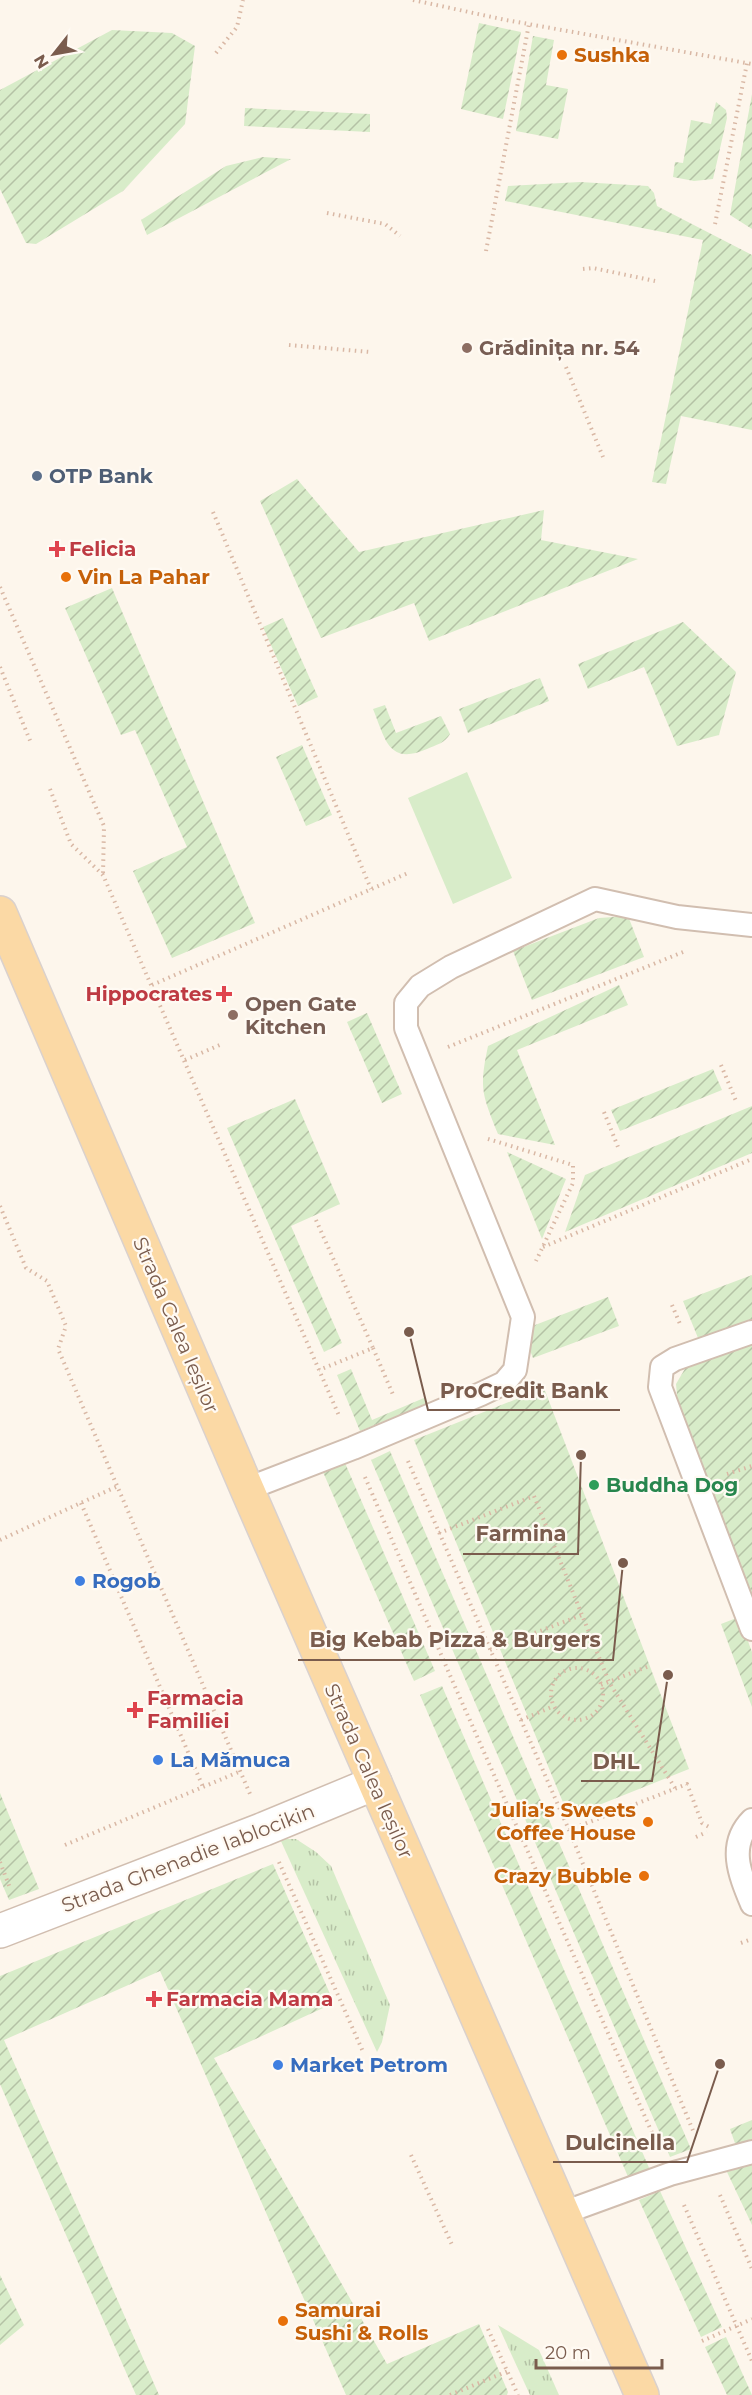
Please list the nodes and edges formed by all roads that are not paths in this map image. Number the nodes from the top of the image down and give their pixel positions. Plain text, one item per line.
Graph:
1 (0, 913) edge
2 (752, 925) edge
3 (752, 1332) edge
4 (247, 1489) junction
5 (752, 1629) edge
6 (375, 1783) junction
7 (752, 1820) edge
8 (752, 1904) edge
9 (0, 1931) edge
10 (752, 2152) edge
11 (563, 2213) junction
12 (642, 2395) edge

1 - 4 main road, Strada Calea Ieșilor
2 - 4 lane
3 - 5 lane
4 - 6 main road, Strada Calea Ieșilor
6 - 9 street, Strada Ghenadie Iablocikin
6 - 11 main road, Strada Calea Ieșilor
7 - 8 lane
10 - 11 lane
11 - 12 main road, Strada Calea Ieșilor

